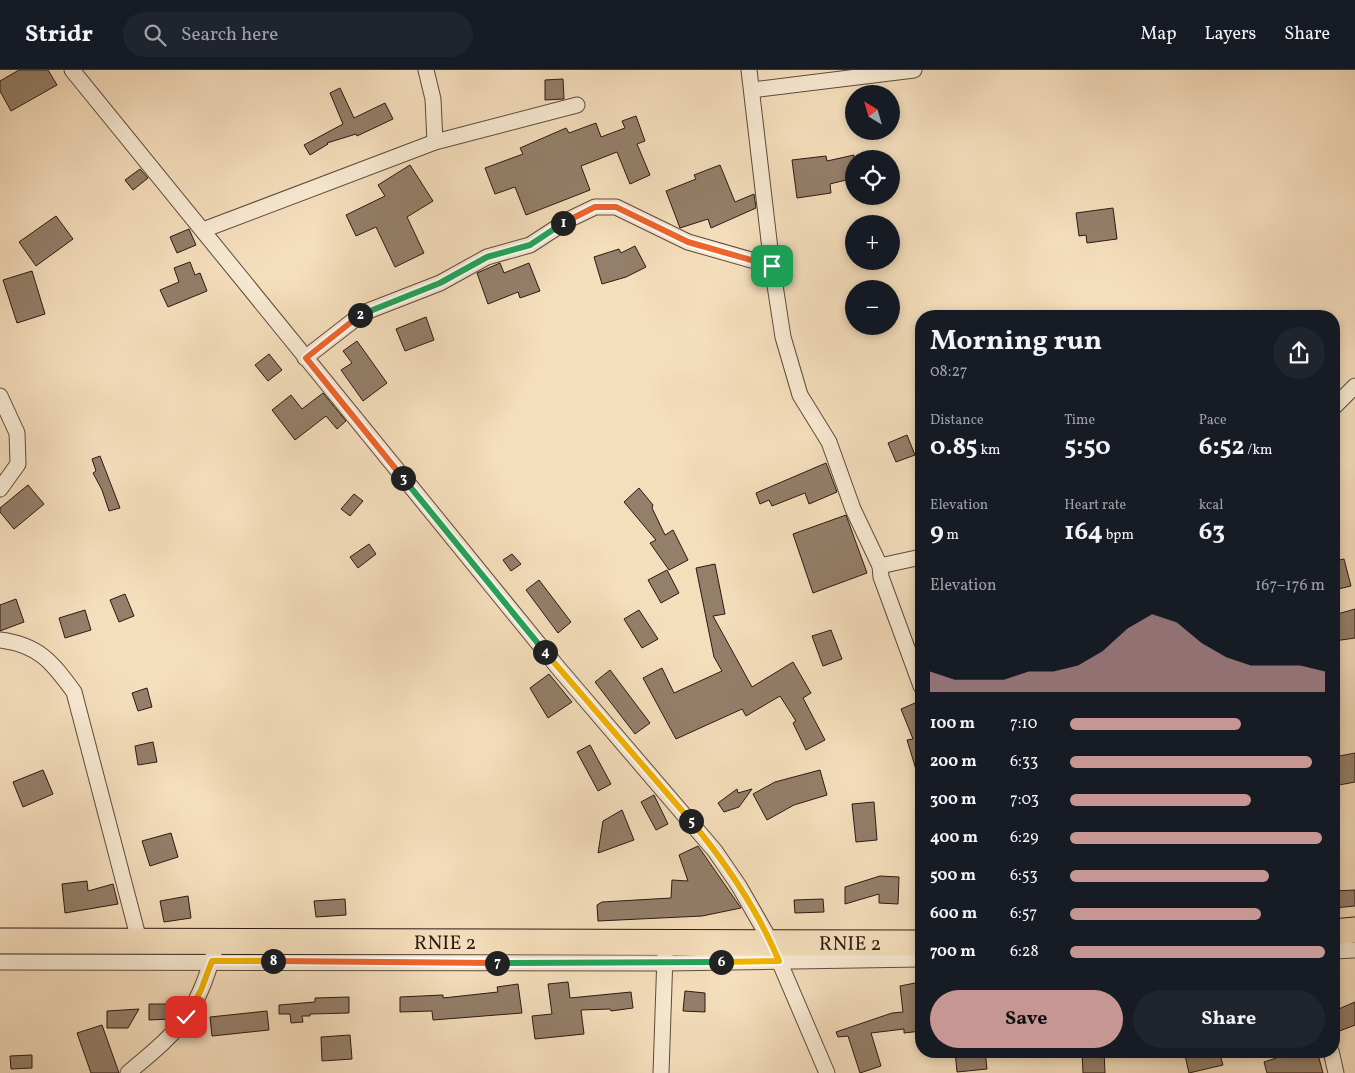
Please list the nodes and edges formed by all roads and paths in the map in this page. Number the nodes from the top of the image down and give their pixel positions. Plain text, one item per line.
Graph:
1 (72, 70) edge
2 (426, 70) edge
3 (750, 70) edge
4 (914, 70) edge
5 (752, 90) junction
6 (577, 105) dead end
7 (435, 142) junction
8 (203, 230) junction
9 (772, 266) junction
10 (306, 358) junction
11 (1355, 386) edge
12 (0, 396) edge
13 (1340, 401) edge
14 (0, 489) edge
15 (915, 559) edge
16 (880, 566) junction
17 (0, 640) edge
18 (915, 657) edge
19 (1355, 930) edge
20 (1340, 931) edge
21 (139, 940) junction
22 (0, 941) edge
23 (915, 943) edge
24 (215, 950) junction
25 (1355, 950) edge
26 (1340, 951) edge
27 (665, 952) junction
28 (775, 952) junction
29 (915, 959) edge
30 (0, 962) edge
31 (1332, 1058) edge
32 (128, 1073) edge
33 (661, 1073) edge
34 (827, 1073) edge
35 (1336, 1073) edge

1 - 8 street
2 - 7 street
3 - 5 street
4 - 5 street
5 - 9 street
6 - 7 street
7 - 8 street
8 - 10 street
9 - 10 street
9 - 16 street
10 - 28 street
11 - 13 street
12 - 14 street
15 - 16 street
16 - 18 street
17 - 21 street
19 - 20 highway
21 - 22 highway, RNIE 2 / RNIE 2
21 - 24 highway, RNIE 2 / RNIE 2
23 - 28 highway, RNIE 2 / RNIE 2
24 - 27 highway, RNIE 2 / RNIE 2
24 - 30 street
24 - 32 street
25 - 26 street
27 - 28 highway, RNIE 2 / RNIE 2
27 - 33 street
28 - 29 street
28 - 34 street
31 - 35 street

